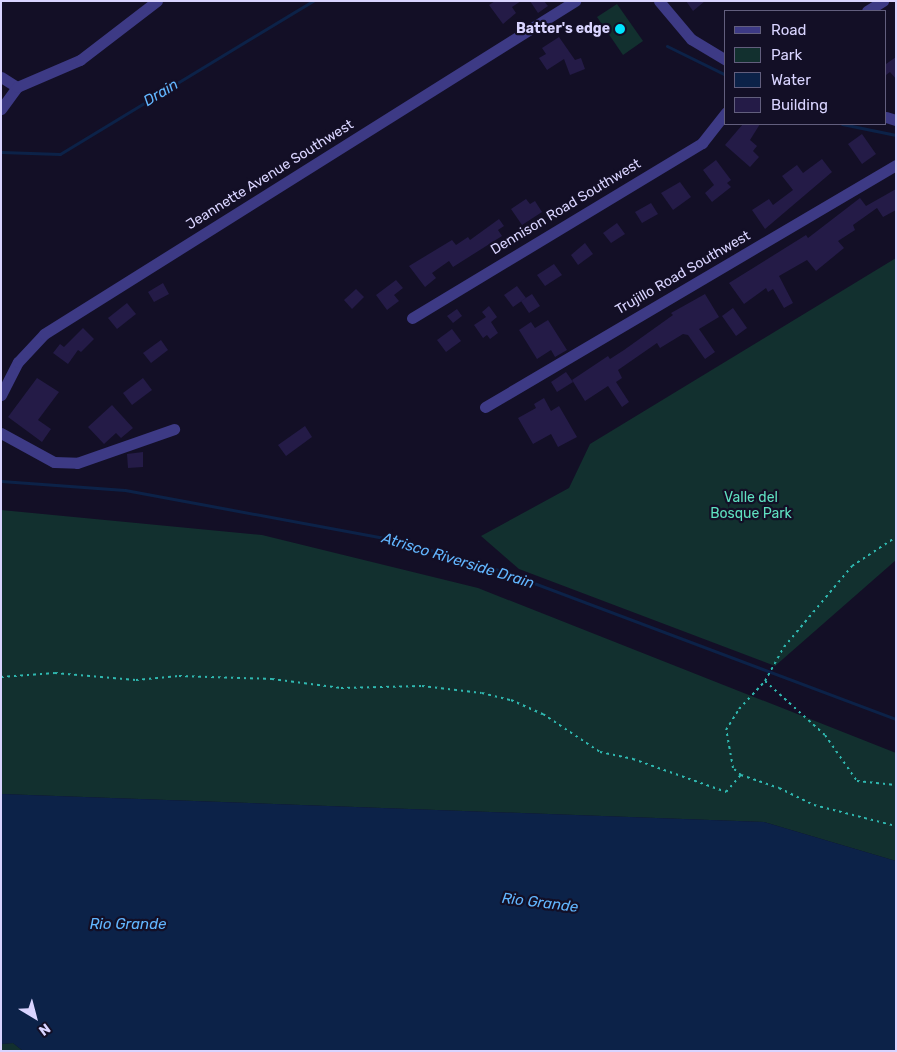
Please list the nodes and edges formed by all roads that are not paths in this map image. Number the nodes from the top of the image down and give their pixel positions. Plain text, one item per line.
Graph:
1 (157, 1) edge
2 (575, 1) edge
3 (659, 1) edge
4 (883, 1) edge
5 (869, 10) edge
6 (724, 59) edge
7 (1, 77) edge
8 (17, 87) junction
9 (1, 109) edge
10 (724, 115) edge
11 (896, 165) edge
12 (412, 318) dead end
13 (1, 395) edge
14 (485, 407) dead end
15 (174, 429) dead end
16 (1, 433) edge

1 - 8 street
2 - 13 street, Jeannette Avenue Southwest
3 - 6 street
4 - 5 street
7 - 8 street
8 - 9 street
10 - 12 street, Dennison Road Southwest
11 - 14 street, Trujillo Road Southwest
15 - 16 street

